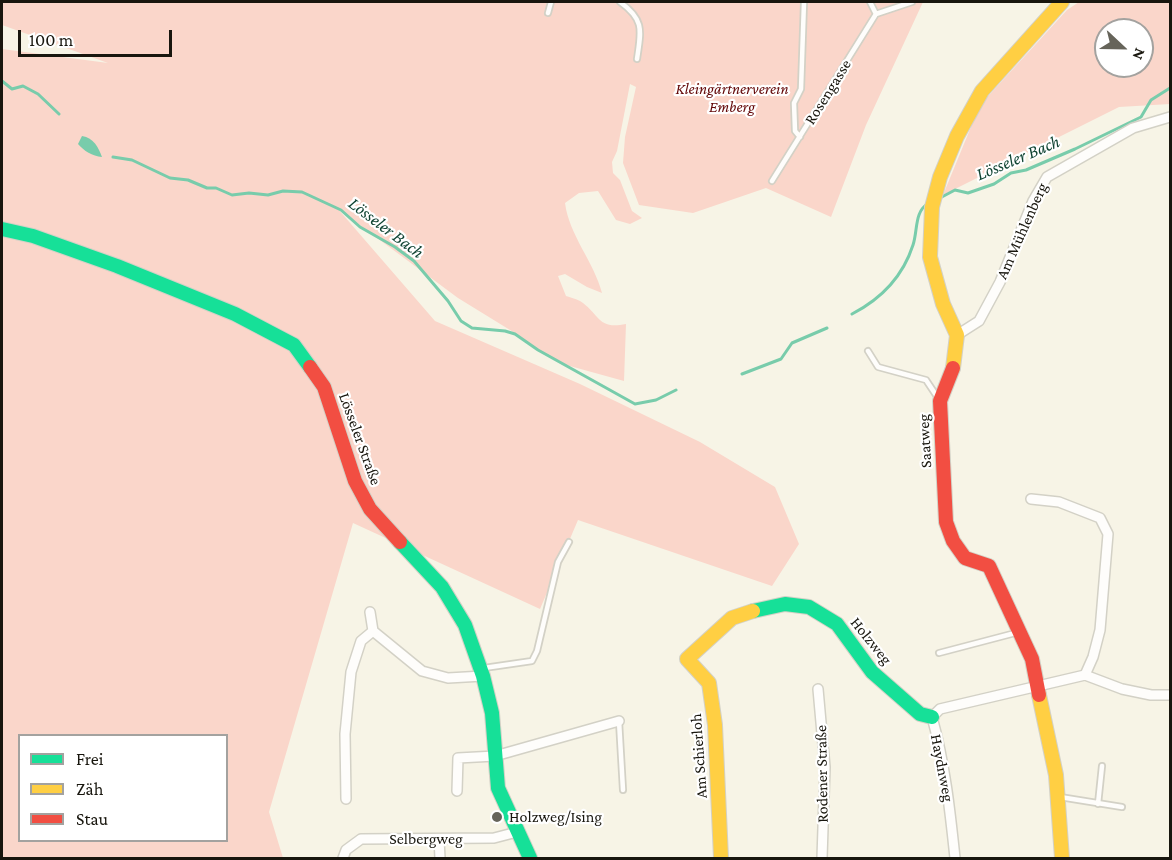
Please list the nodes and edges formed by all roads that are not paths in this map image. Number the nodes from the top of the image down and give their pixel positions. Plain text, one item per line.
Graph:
1 (551, 2) edge
2 (620, 2) edge
3 (804, 2) edge
4 (870, 2) edge
5 (912, 2) edge
6 (1062, 2) edge
7 (548, 13) dead end
8 (876, 14) junction
9 (637, 59) dead end
10 (1170, 117) edge
11 (800, 137) junction
12 (772, 181) dead end
13 (2, 228) edge
14 (957, 335) junction
15 (868, 351) dead end
16 (940, 401) junction
17 (1031, 499) dead end
18 (569, 542) dead end
19 (370, 612) dead end
20 (372, 631) junction
21 (1021, 632) junction
22 (939, 653) dead end
23 (687, 659) joint
24 (481, 672) junction
25 (1085, 675) junction
26 (1037, 688) junction
27 (818, 689) dead end
28 (1170, 695) edge
29 (932, 717) junction
30 (619, 721) joint
31 (495, 756) junction
32 (1102, 766) dead end
33 (623, 790) dead end
34 (457, 791) dead end
35 (1058, 796) junction
36 (346, 800) dead end
37 (1098, 804) junction
38 (1122, 807) dead end
39 (517, 832) junction
40 (440, 839) junction
41 (343, 858) edge
42 (440, 858) edge
43 (530, 858) edge
44 (721, 858) edge
45 (822, 858) edge
46 (955, 858) edge
47 (1062, 858) edge

1 - 7 lane
2 - 9 lane
3 - 11 lane
4 - 8 lane
5 - 8 lane
6 - 14 street, Saatweg
8 - 11 lane, Rosengasse
10 - 14 street, Am Mühlenberg
11 - 12 lane, Rosengasse
13 - 24 street, Lösseler Straße
14 - 16 street, Saatweg
15 - 16 lane
16 - 21 street, Saatweg
17 - 25 street
18 - 24 lane
19 - 20 street
20 - 24 street
20 - 36 street
21 - 22 lane
21 - 26 street, Saatweg
23 - 29 street, Holzweg
23 - 44 street, Am Schierloh
24 - 31 street, Lösseler Straße
25 - 26 street, Haydnweg
25 - 28 street
26 - 29 street, Haydnweg
26 - 35 street, Saatweg
27 - 45 street, Rodener Straße
29 - 46 street, Haydnweg
30 - 31 street
30 - 33 lane
31 - 34 street
31 - 39 street, Lösseler Straße
32 - 37 lane
35 - 37 lane
35 - 47 street, Saatweg
37 - 38 lane
39 - 40 street, Selbergweg
39 - 43 street, Lösseler Straße
40 - 41 street, Selbergweg
40 - 42 street

